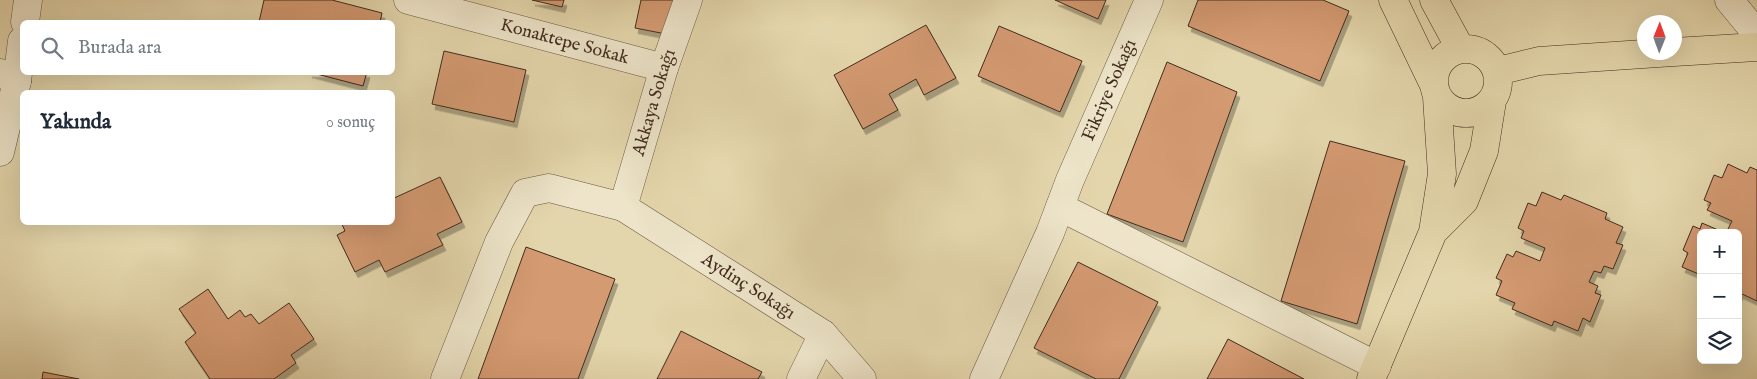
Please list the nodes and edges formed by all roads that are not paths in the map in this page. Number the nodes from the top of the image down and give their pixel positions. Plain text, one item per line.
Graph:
1 (28, 0) edge
2 (408, 0) edge
3 (688, 0) edge
4 (1149, 0) edge
5 (1393, 0) edge
6 (1434, 0) edge
7 (1729, 0) edge
8 (25, 20) edge
9 (1757, 34) edge
10 (20, 46) edge
11 (1757, 47) edge
12 (1460, 48) junction
13 (1682, 52) edge
14 (1637, 54) edge
15 (664, 68) junction
16 (1498, 71) junction
17 (8, 77) edge
18 (1435, 90) junction
19 (1492, 101) junction
20 (0, 152) edge
21 (623, 207) junction
22 (1060, 207) junction
23 (1434, 232) junction
24 (824, 334) junction
25 (1374, 372) edge
26 (445, 379) edge
27 (801, 379) edge
28 (862, 379) edge
29 (984, 379) edge

1 - 8 street
2 - 15 street, Konaktepe Sokak
3 - 15 street, Akkaya Sokağı
4 - 22 street, Fikriye Sokağı
5 - 18 main road
6 - 12 main road
7 - 9 street
10 - 17 street
11 - 13 main road
12 - 16 main road
12 - 18 main road
14 - 16 main road
15 - 21 street, Akkaya Sokağı
16 - 19 main road
17 - 20 street
18 - 19 main road
18 - 23 main road
19 - 23 main road
21 - 24 street, Aydinç Sokağı
21 - 26 street, Aydinç Sokağı
22 - 25 street
22 - 29 street, Fikriye Sokağı
23 - 25 main road
24 - 27 street
24 - 28 street, Aydinç Sokağı

